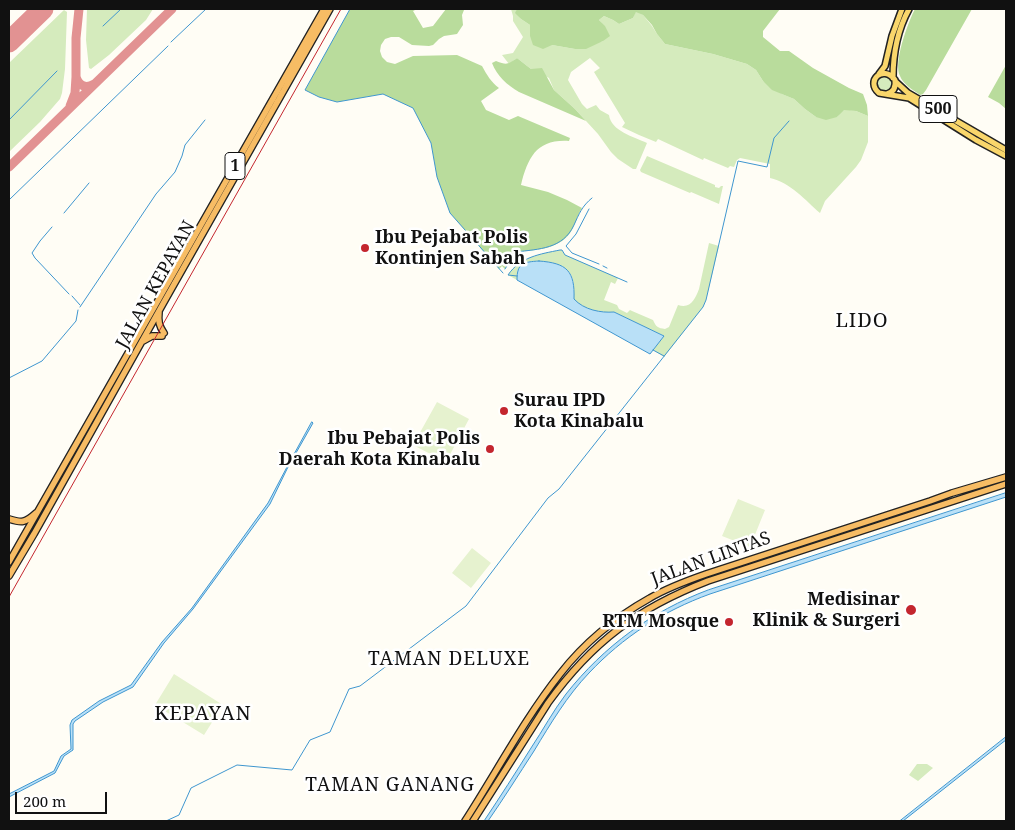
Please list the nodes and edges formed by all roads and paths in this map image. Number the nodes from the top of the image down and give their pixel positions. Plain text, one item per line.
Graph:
1 (324, 9) edge
2 (330, 9) edge
3 (902, 9) edge
4 (909, 9) edge
5 (877, 76) junction
6 (894, 79) junction
7 (887, 94) junction
8 (989, 144) junction
9 (1006, 150) edge
10 (1006, 156) edge
11 (162, 305) junction
12 (154, 308) junction
13 (141, 342) junction
14 (1006, 477) edge
15 (1006, 484) edge
16 (903, 509) junction
17 (39, 510) junction
18 (920, 512) junction
19 (9, 519) edge
20 (746, 561) junction
21 (9, 562) edge
22 (769, 562) junction
23 (9, 576) edge
24 (557, 691) junction
25 (540, 701) junction
26 (465, 821) edge
27 (473, 821) edge

1 - 12 highway, JALAN KEPAYAN / 1
2 - 11 highway, JALAN KEPAYAN / 1
3 - 5 main road
4 - 6 main road, 500
5 - 6 main road
5 - 7 main road
6 - 7 main road, 500
6 - 8 main road, 500
7 - 8 main road, 500
8 - 9 main road, 500
8 - 10 main road, 500
11 - 12 highway
11 - 13 highway, JALAN KEPAYAN / 1
11 - 13 highway
12 - 17 highway, JALAN KEPAYAN / 1
13 - 23 highway, JALAN KEPAYAN / 1
14 - 16 highway, JALAN LINTAS
15 - 18 highway, JALAN LINTAS
16 - 18 highway
16 - 20 highway, JALAN LINTAS
17 - 19 highway
17 - 21 highway, JALAN KEPAYAN / 1
18 - 22 highway, JALAN LINTAS
20 - 22 highway
20 - 25 highway, JALAN LINTAS
22 - 24 highway, JALAN LINTAS
24 - 25 highway
24 - 27 highway, JALAN LINTAS
25 - 26 highway, JALAN LINTAS

